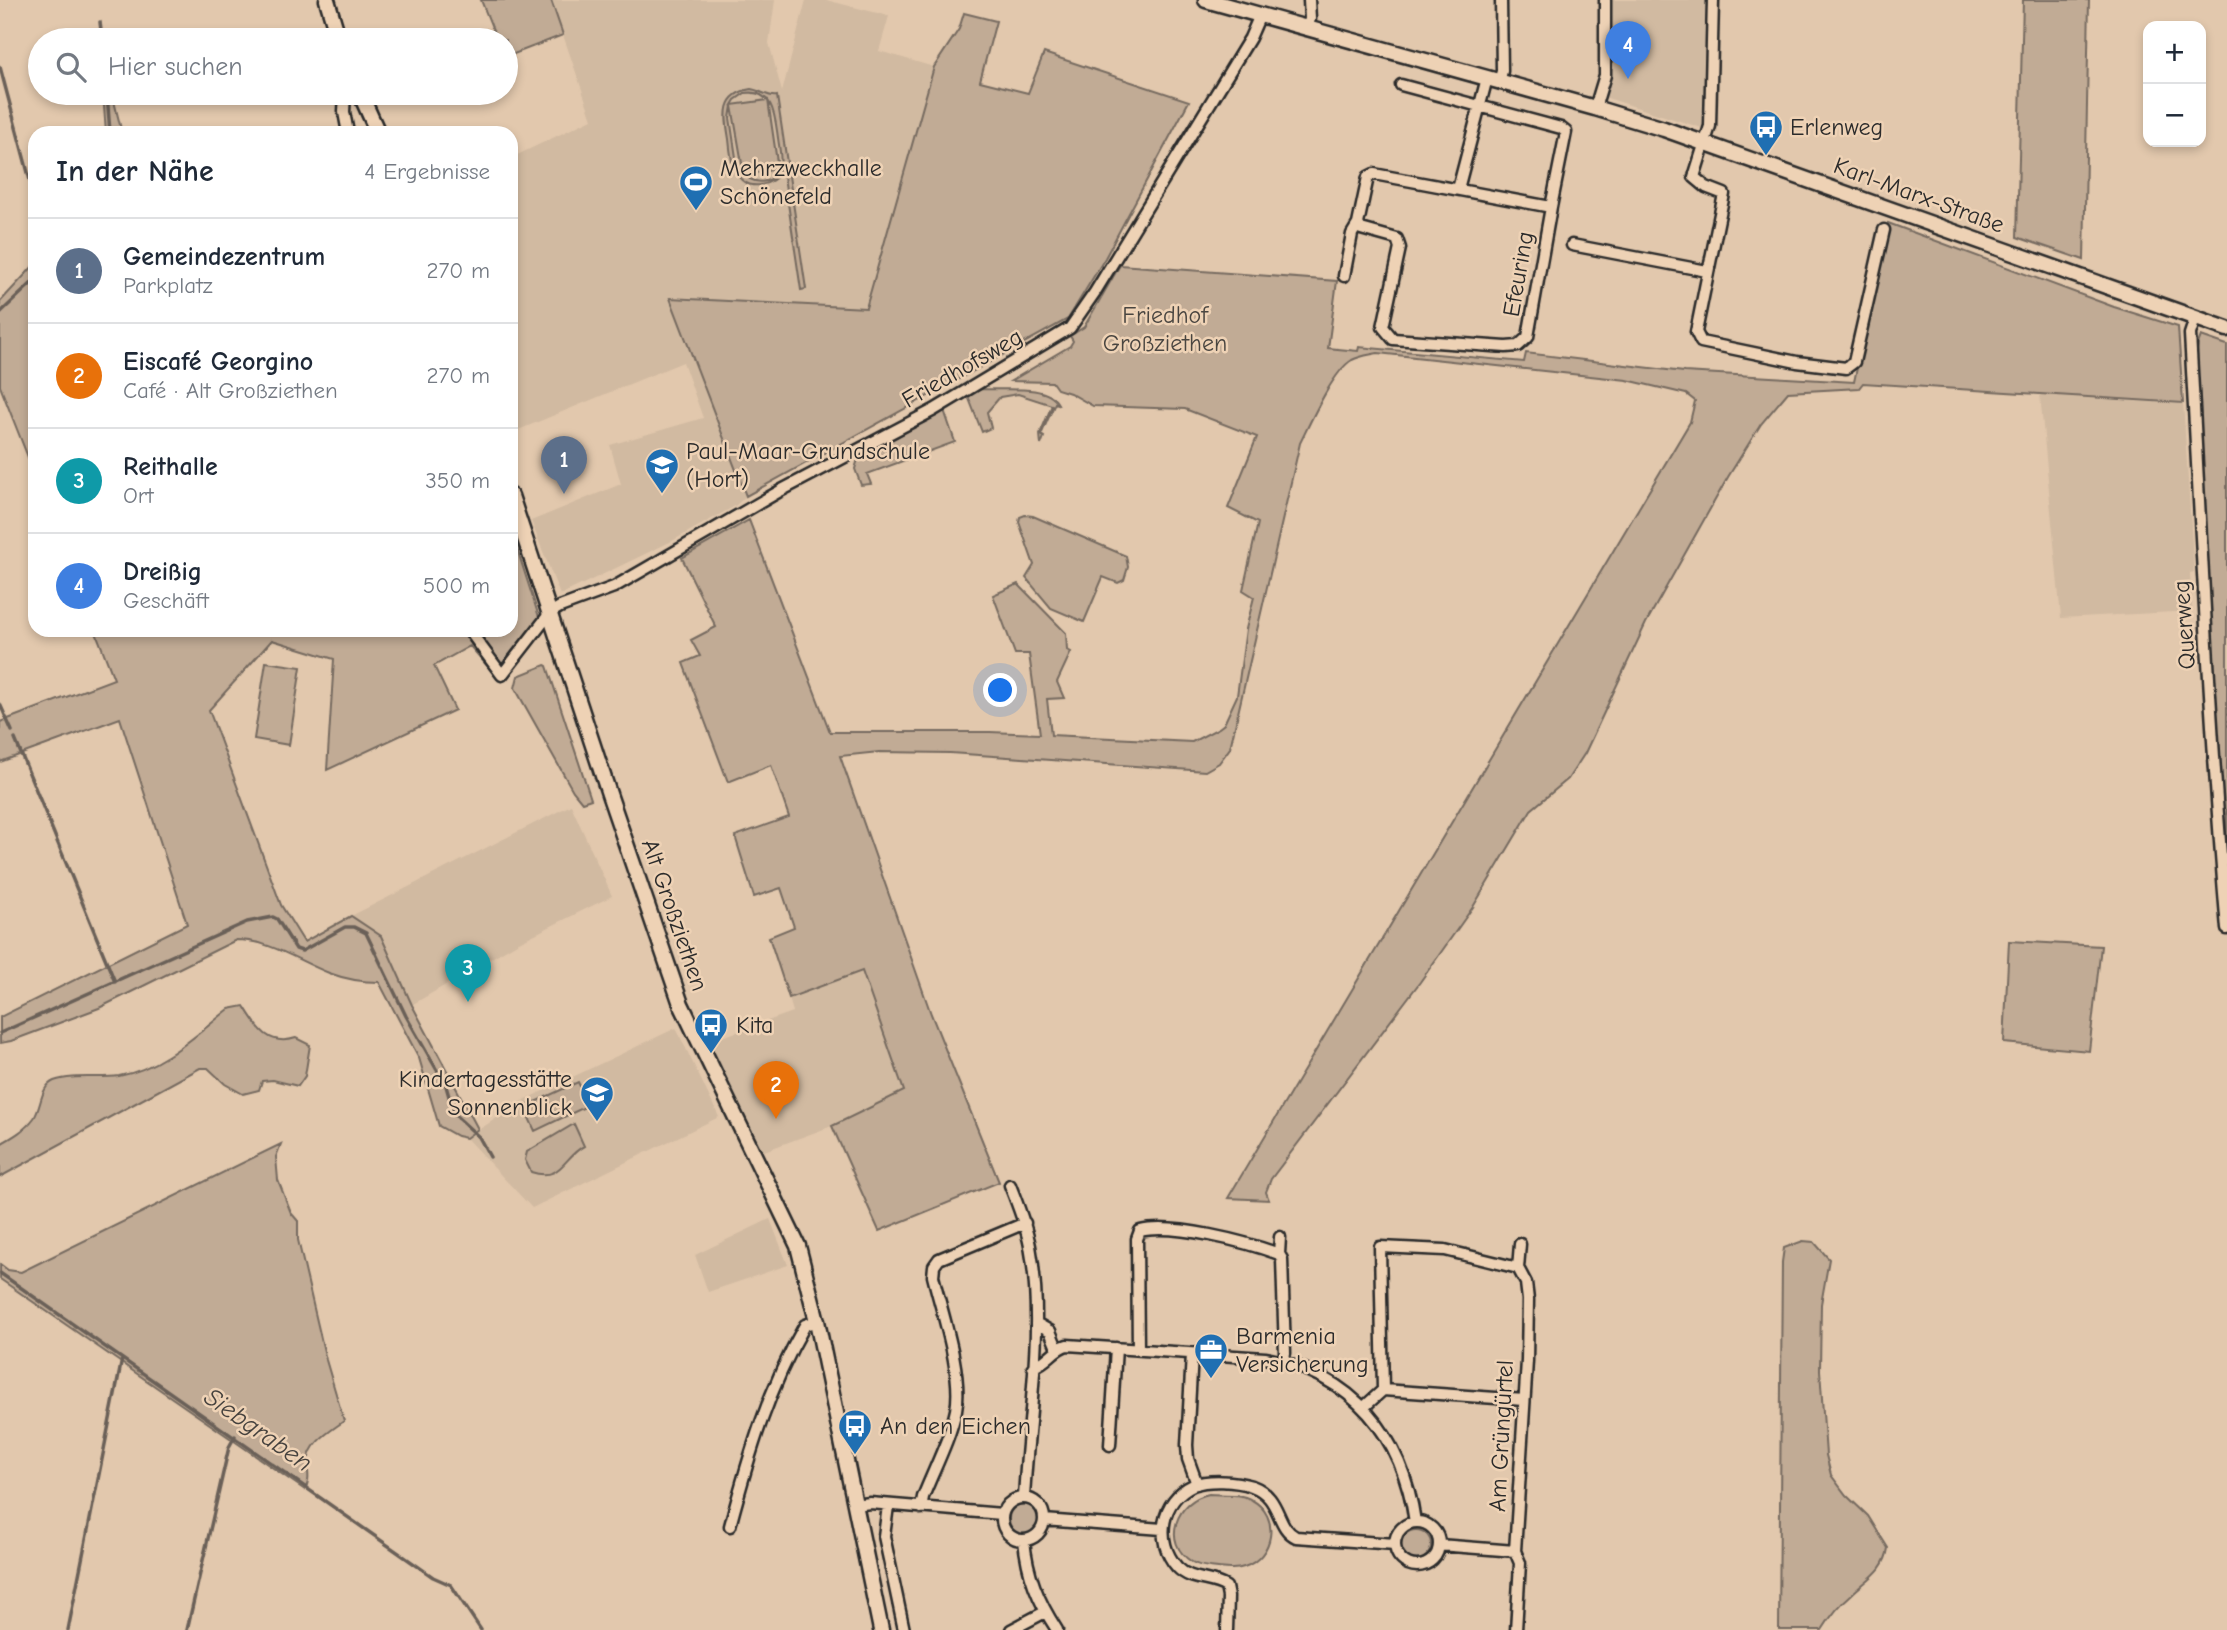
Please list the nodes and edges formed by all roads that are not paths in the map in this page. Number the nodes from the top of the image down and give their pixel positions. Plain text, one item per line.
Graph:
1 (327, 0) edge
2 (1206, 0) edge
3 (1309, 0) edge
4 (1501, 0) edge
5 (1605, 0) edge
6 (1713, 0) edge
7 (1260, 15) junction
8 (335, 28) edge
9 (1307, 28) junction
10 (1493, 80) junction
11 (1401, 85) dead end
12 (344, 105) edge
13 (365, 105) edge
14 (1480, 107) junction
15 (1595, 108) junction
16 (347, 126) edge
17 (375, 126) edge
18 (1706, 144) junction
19 (1458, 190) junction
20 (1552, 207) junction
21 (1358, 224) junction
22 (1884, 230) dead end
23 (1572, 245) dead end
24 (1707, 271) junction
25 (1344, 276) dead end
26 (2195, 319) junction
27 (2227, 329) edge
28 (518, 517) edge
29 (550, 613) junction
30 (474, 637) edge
31 (2227, 929) edge
32 (1010, 1185) dead end
33 (1025, 1223) junction
34 (1280, 1237) dead end
35 (1520, 1244) dead end
36 (1279, 1254) junction
37 (1518, 1268) junction
38 (817, 1321) junction
39 (1035, 1324) junction
40 (1057, 1348) junction
41 (1116, 1348) junction
42 (1138, 1350) junction
43 (1192, 1354) junction
44 (1283, 1361) junction
45 (1033, 1367) junction
46 (1383, 1390) junction
47 (1524, 1400) junction
48 (1364, 1407) junction
49 (1110, 1445) dead end
50 (1197, 1484) junction
51 (1024, 1498) junction
52 (855, 1505) junction
53 (888, 1506) junction
54 (921, 1508) junction
55 (1002, 1514) junction
56 (1044, 1520) junction
57 (1415, 1522) junction
58 (730, 1526) dead end
59 (1162, 1529) junction
60 (1024, 1540) junction
61 (1395, 1544) junction
62 (1439, 1545) junction
63 (1515, 1551) junction
64 (1045, 1612) junction
65 (881, 1630) edge
66 (904, 1630) edge
67 (1011, 1630) edge
68 (1057, 1630) edge
69 (1227, 1630) edge
70 (1516, 1630) edge

1 - 8 street
2 - 7 street, Karl-Marx-Straße
3 - 9 street
4 - 10 street
5 - 15 street
6 - 18 street
7 - 9 street, Karl-Marx-Straße
7 - 29 street, Friedhofsweg
9 - 10 street, Karl-Marx-Straße
10 - 14 street
10 - 15 street, Karl-Marx-Straße
11 - 14 street
12 - 16 street
13 - 17 street
14 - 19 street
14 - 20 street
15 - 18 street, Karl-Marx-Straße
18 - 24 street
18 - 26 street, Karl-Marx-Straße
19 - 20 street, Efeuring
19 - 21 street, Efeuring
20 - 21 street, Efeuring
21 - 25 street, Efeuring
22 - 24 street
23 - 24 street
26 - 27 street, Karl-Marx-Straße
26 - 31 street, Querweg
28 - 29 street, Alt Großziethen
29 - 30 street
29 - 38 street, Alt Großziethen
32 - 33 street
33 - 39 street
33 - 54 street
34 - 36 street
35 - 37 street, Am Grüngürtel
36 - 42 street
36 - 44 street
37 - 46 street
37 - 47 street, Am Grüngürtel
38 - 52 street, Alt Großziethen
38 - 58 street
39 - 40 street
39 - 45 street
40 - 41 street
40 - 45 street
41 - 42 street
41 - 49 street
42 - 43 street
43 - 44 street
43 - 50 street
44 - 48 street
45 - 51 street
46 - 47 street
46 - 48 street
47 - 63 street, Am Grüngürtel
48 - 57 street
50 - 59 street
50 - 61 street
51 - 55 street
51 - 56 street
52 - 53 street
52 - 65 street, Alt Großziethen
53 - 54 street
53 - 66 street
54 - 55 street
55 - 60 street
56 - 59 street
56 - 60 street
57 - 61 street
57 - 62 street
59 - 69 street
60 - 64 street
61 - 62 street
62 - 63 street
63 - 70 street, Am Grüngürtel
64 - 67 street
64 - 68 street

